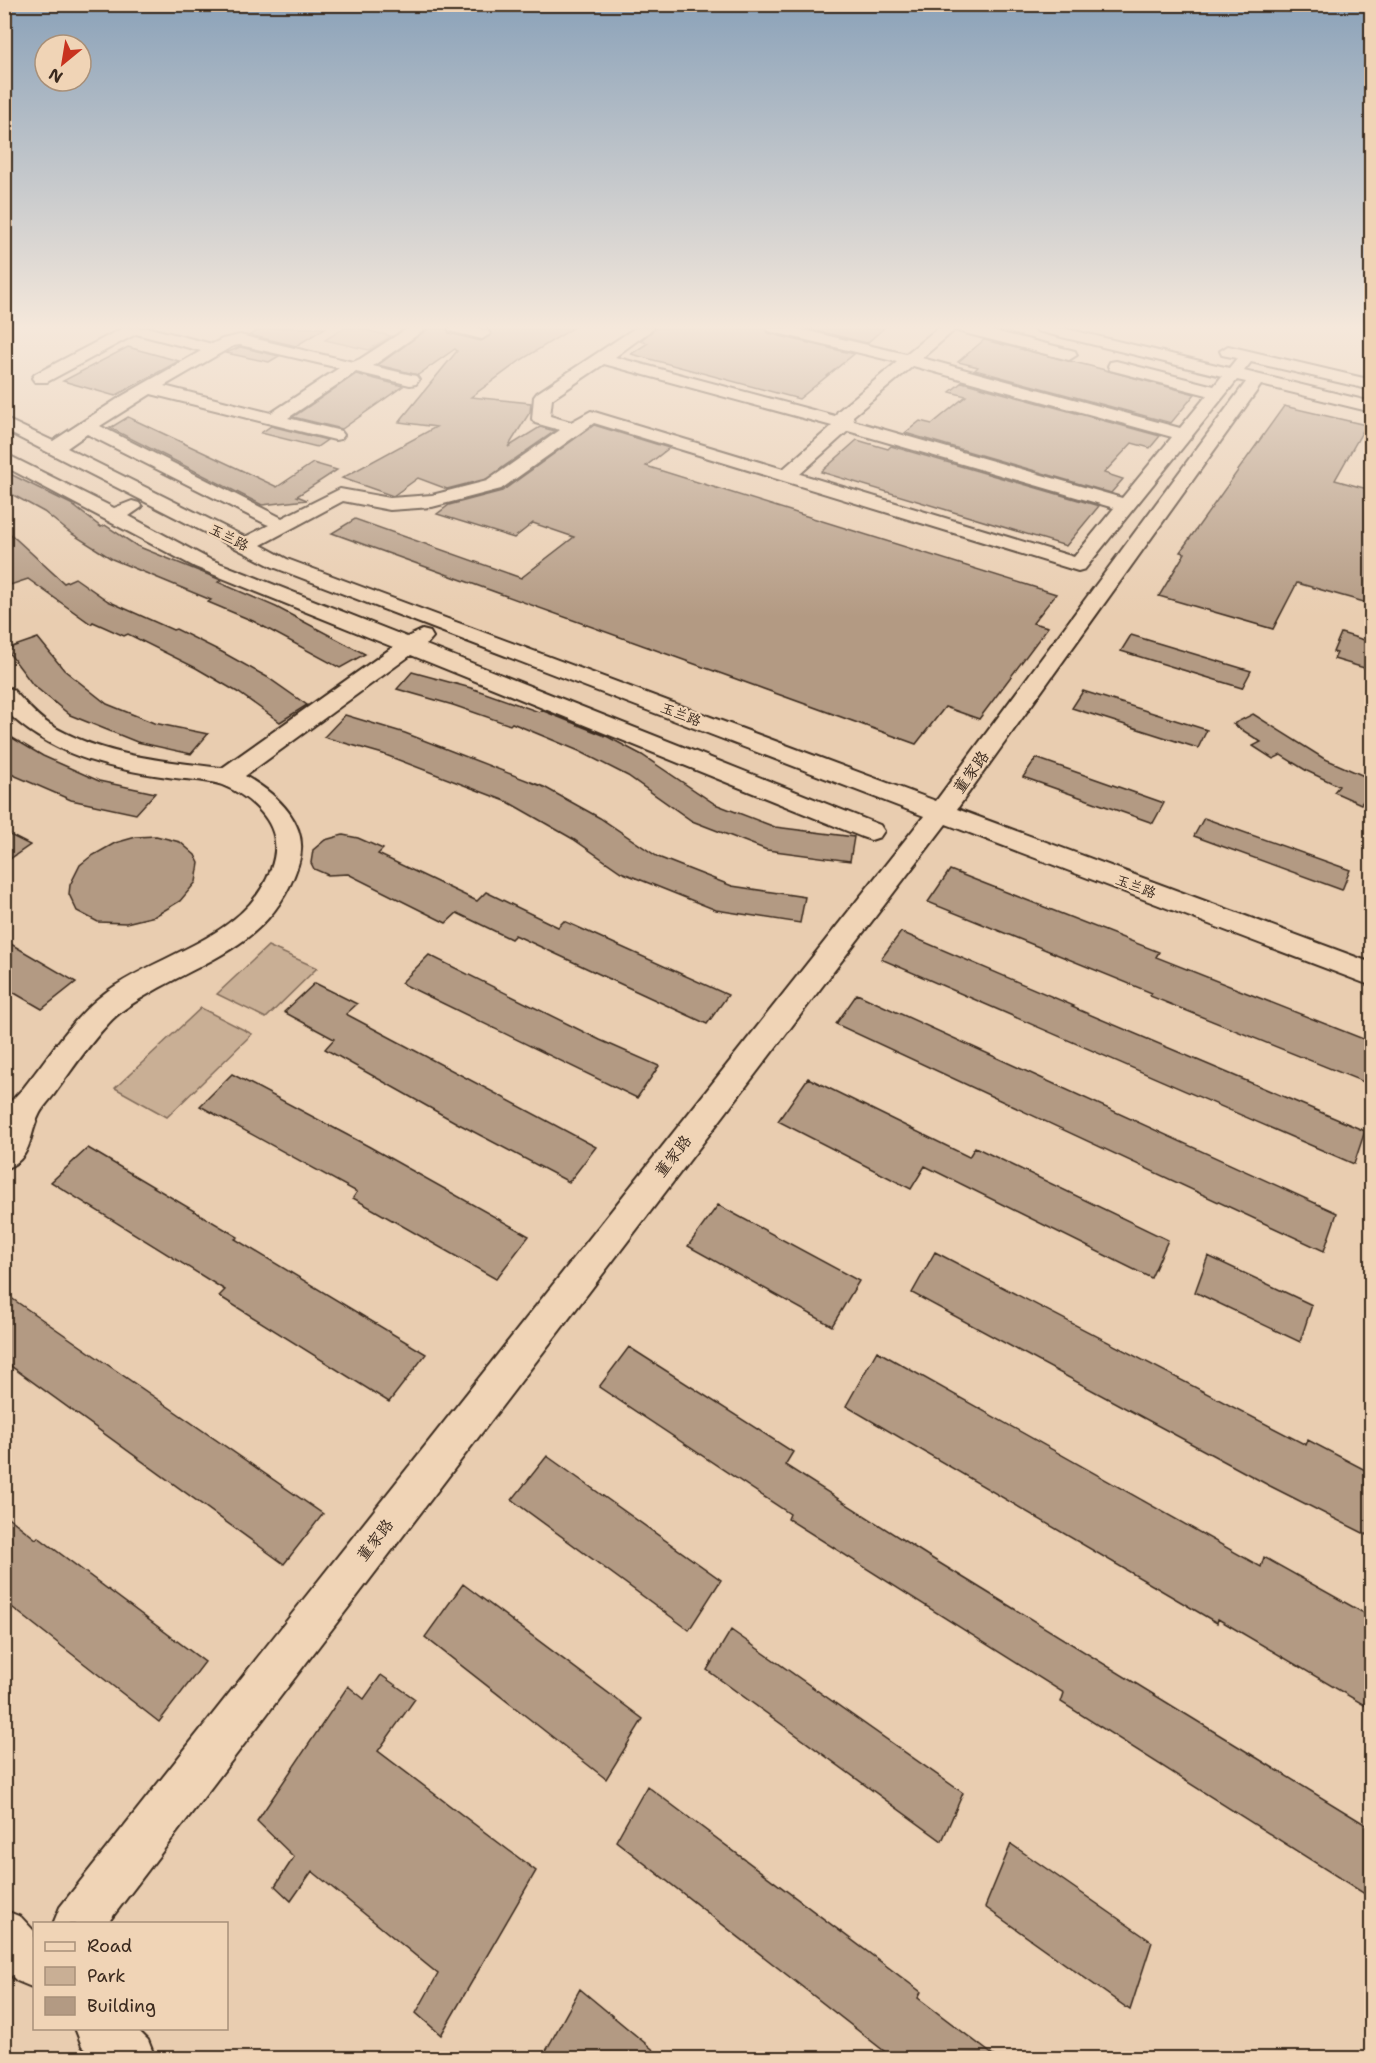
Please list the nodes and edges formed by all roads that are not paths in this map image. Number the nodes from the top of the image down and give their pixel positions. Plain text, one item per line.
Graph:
1 (91, 424) edge
2 (294, 424) edge
3 (562, 424) edge
4 (579, 424) edge
5 (619, 424) edge
6 (845, 424) joint
7 (1148, 424) edge
8 (1192, 424) edge
9 (1224, 424) edge
10 (7, 427) edge
11 (87, 427) junction
12 (574, 428) junction
13 (1184, 434) junction
14 (335, 435) dead end
15 (54, 448) junction
16 (4, 458) edge
17 (788, 475) junction
18 (152, 498) junction
19 (1126, 505) junction
20 (114, 516) junction
21 (273, 520) dead end
22 (246, 545) junction
23 (441, 623) junction
24 (408, 647) junction
25 (591, 680) junction
26 (4, 694) edge
27 (560, 708) junction
28 (718, 728) junction
29 (688, 759) junction
30 (227, 777) junction
31 (941, 812) junction
32 (871, 831) dead end
33 (1371, 975) edge
34 (14, 1122) edge
35 (4, 1156) edge
36 (78, 1922) edge
37 (4, 1934) edge
38 (33, 1963) edge
39 (102, 2030) edge
40 (130, 2058) edge

1 - 11 street
2 - 14 street
3 - 12 street
4 - 12 street
5 - 17 street
6 - 17 street
6 - 19 street
7 - 13 street
8 - 13 street
9 - 31 street, 董家路
10 - 15 street, 玉兰路
11 - 15 street
11 - 21 street
12 - 22 street
13 - 19 street
15 - 18 street, 玉兰路
16 - 20 street
17 - 19 street
18 - 20 street
18 - 22 street, 玉兰路
20 - 24 street
22 - 23 street, 玉兰路
23 - 24 street
23 - 25 street, 玉兰路
24 - 27 street
24 - 30 street
25 - 27 street
25 - 28 street, 玉兰路
26 - 30 street
27 - 29 street
28 - 29 street
28 - 31 street, 玉兰路
29 - 32 street
30 - 34 street
31 - 33 street, 玉兰路
31 - 36 street, 董家路
34 - 35 street
37 - 38 street
39 - 40 street

